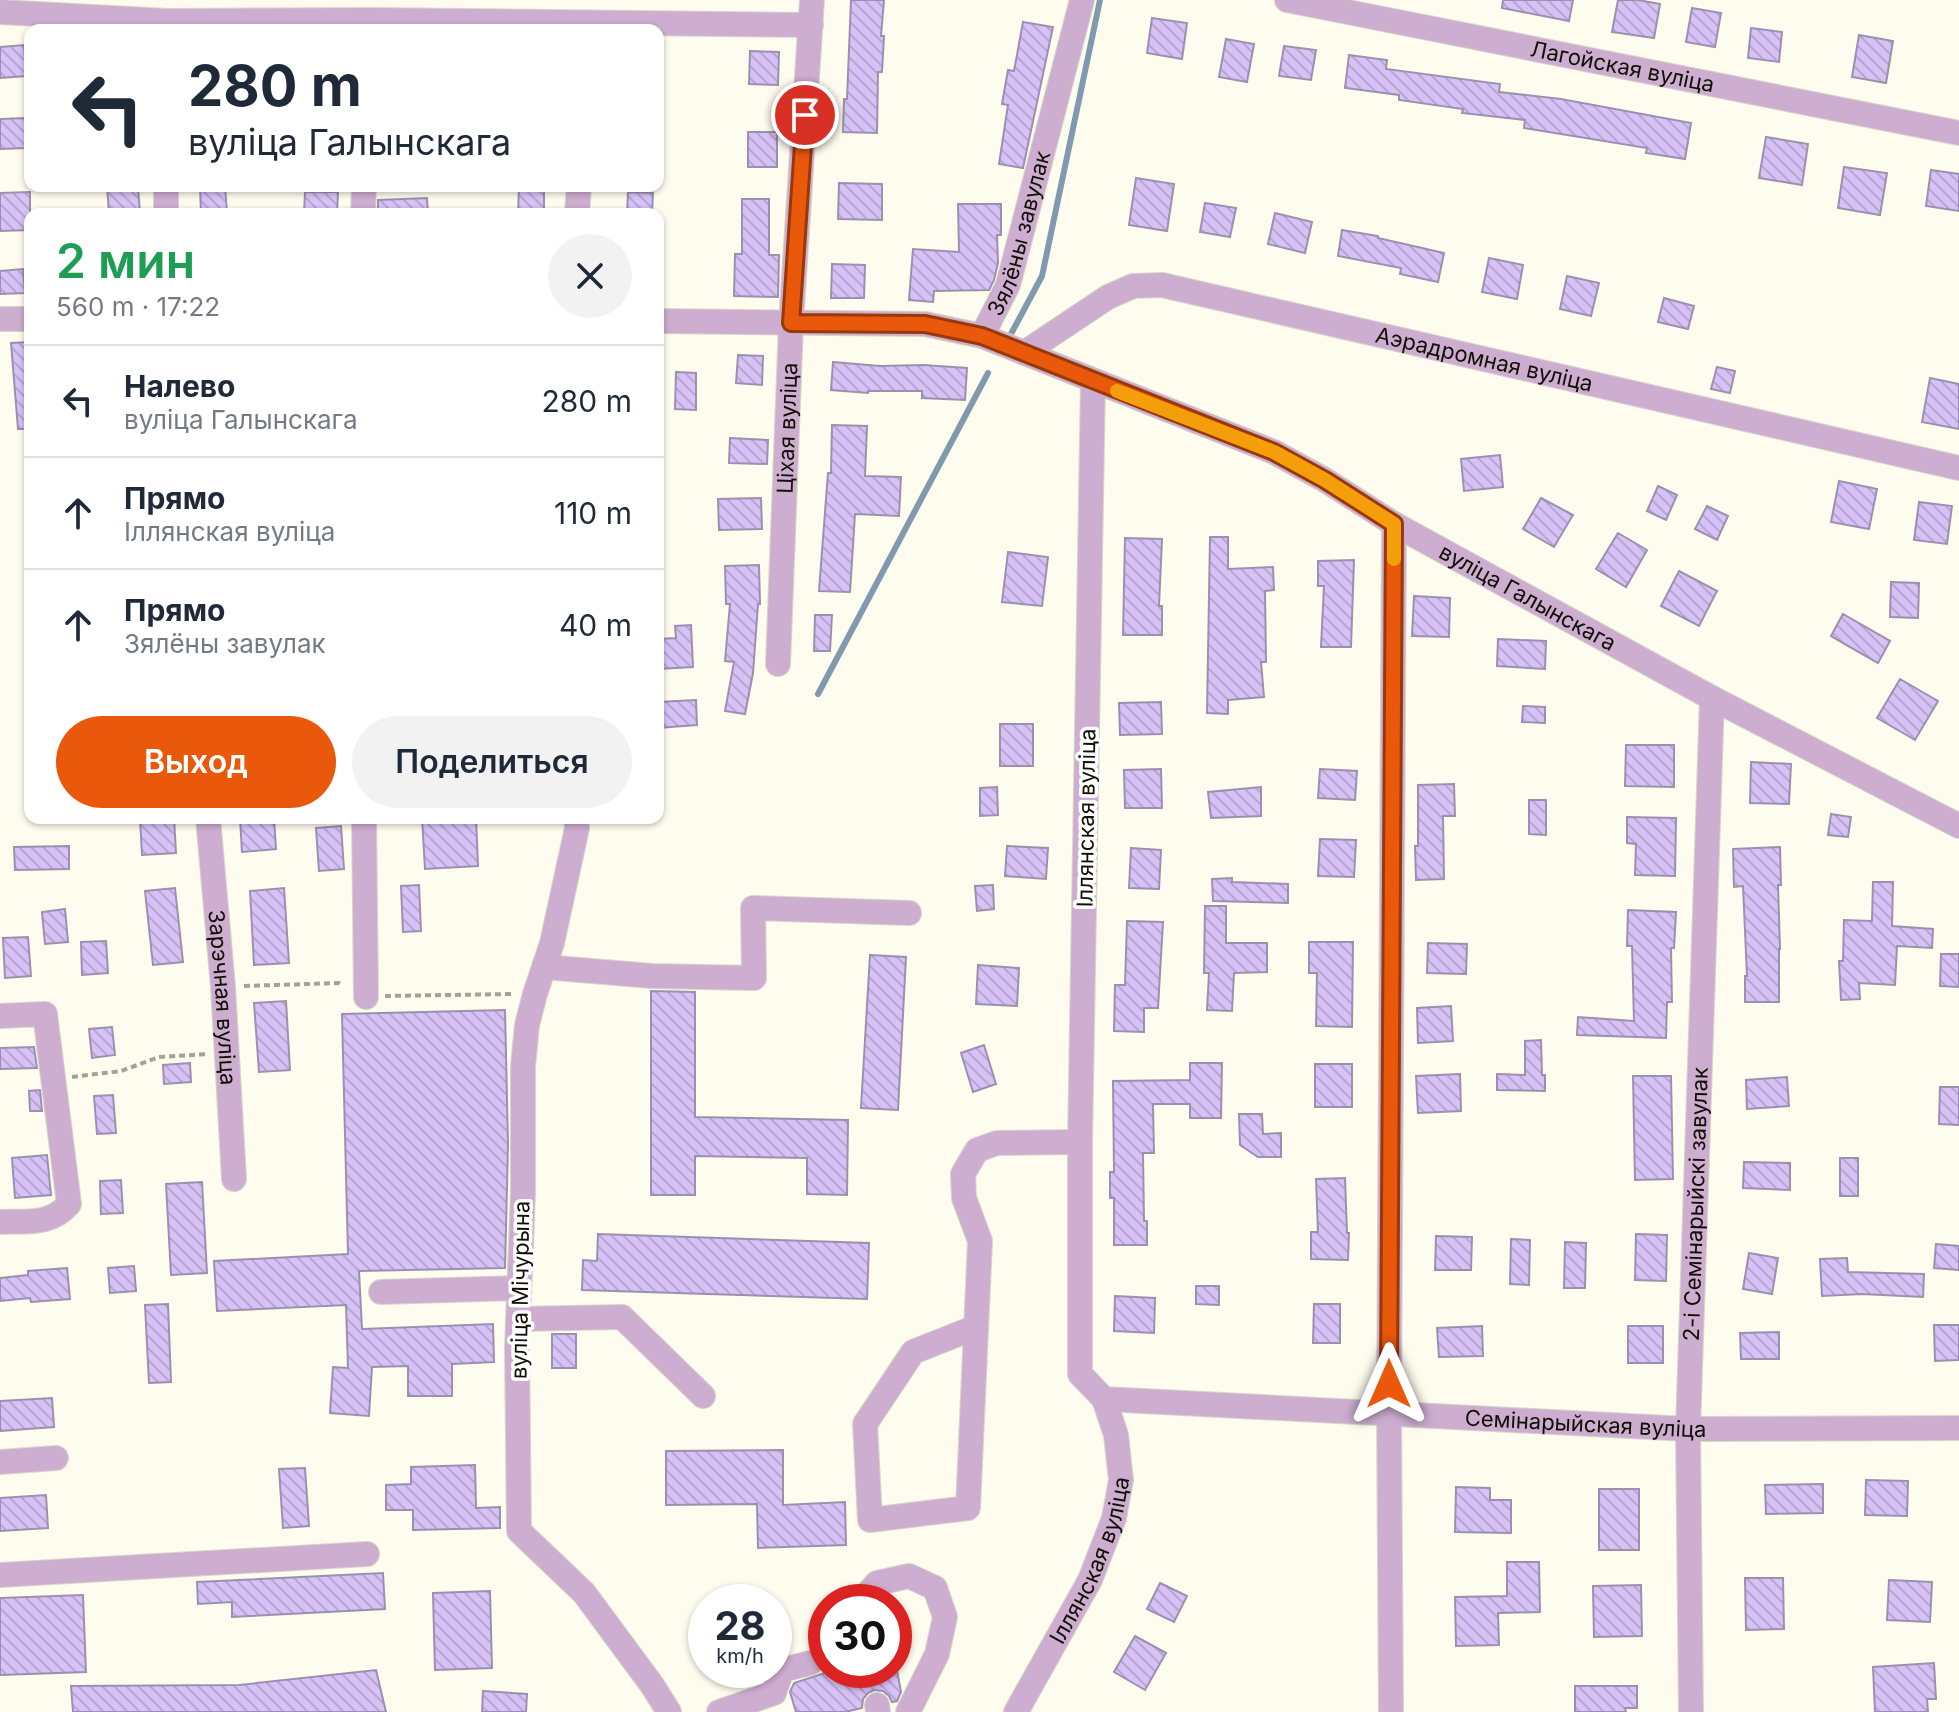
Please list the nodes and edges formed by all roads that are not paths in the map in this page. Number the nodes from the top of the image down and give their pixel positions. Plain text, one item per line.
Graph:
1 (812, 0) edge
2 (1082, 0) edge
3 (1287, 0) edge
4 (0, 12) edge
5 (168, 17) edge
6 (373, 17) edge
7 (587, 18) edge
8 (811, 25) junction
9 (1959, 133) edge
10 (0, 319) edge
11 (24, 319) edge
12 (664, 321) edge
13 (791, 323) junction
14 (982, 336) junction
15 (1024, 353) junction
16 (1093, 381) junction
17 (1959, 468) edge
18 (1394, 524) junction
19 (778, 664) dead end
20 (1712, 698) junction
21 (209, 824) edge
22 (364, 824) edge
23 (577, 824) edge
24 (1959, 826) edge
25 (909, 913) dead end
26 (544, 967) junction
27 (366, 997) dead end
28 (0, 1016) edge
29 (1080, 1142) junction
30 (234, 1179) dead end
31 (0, 1222) edge
32 (519, 1288) junction
33 (381, 1292) dead end
34 (518, 1319) junction
35 (976, 1327) junction
36 (703, 1396) dead end
37 (1104, 1399) junction
38 (1389, 1412) junction
39 (1959, 1428) edge
40 (1688, 1429) junction
41 (56, 1458) dead end
42 (0, 1462) edge
43 (367, 1554) dead end
44 (0, 1575) edge
45 (876, 1584) edge
46 (808, 1664) edge
47 (669, 1712) edge
48 (719, 1712) edge
49 (908, 1712) edge
50 (1016, 1712) edge
51 (1391, 1712) edge
52 (1691, 1712) edge

1 - 8 street, Ціхая вуліца
2 - 14 street, Зялёны завулак
3 - 9 street, Лагойская вуліца
4 - 5 street
5 - 6 street
6 - 7 street
7 - 8 street
8 - 13 street, Ціхая вуліца
10 - 11 street
12 - 13 street, Зялёны завулак
13 - 14 street, Зялёны завулак
13 - 19 street, Ціхая вуліца
14 - 15 street
15 - 16 street
15 - 17 street, Аэрадромная вуліца
16 - 18 street, вуліца Галынскага
16 - 29 street, Іллянская вуліца
18 - 20 street, вуліца Галынскага
18 - 38 street
20 - 24 street, вуліца Галынскага
20 - 40 street, 2-і Семінарыйскі завулак
21 - 30 street, Зарэчная вуліца
22 - 27 street
23 - 26 street, вуліца Мічурына
25 - 26 street
26 - 32 street, вуліца Мічурына
28 - 31 street
29 - 35 street
29 - 37 street, Іллянская вуліца
32 - 33 street
32 - 34 street, вуліца Мічурына
34 - 36 street
34 - 47 street, вуліца Мічурына
35 - 35 street
37 - 38 street, Семінарыйская вуліца
37 - 50 street, Іллянская вуліца
38 - 40 street, Семінарыйская вуліца
38 - 51 street
39 - 40 street, Семінарыйская вуліца
40 - 52 street, 2-і Семінарыйскі завулак
41 - 42 street
43 - 44 street
45 - 49 street
46 - 48 street

